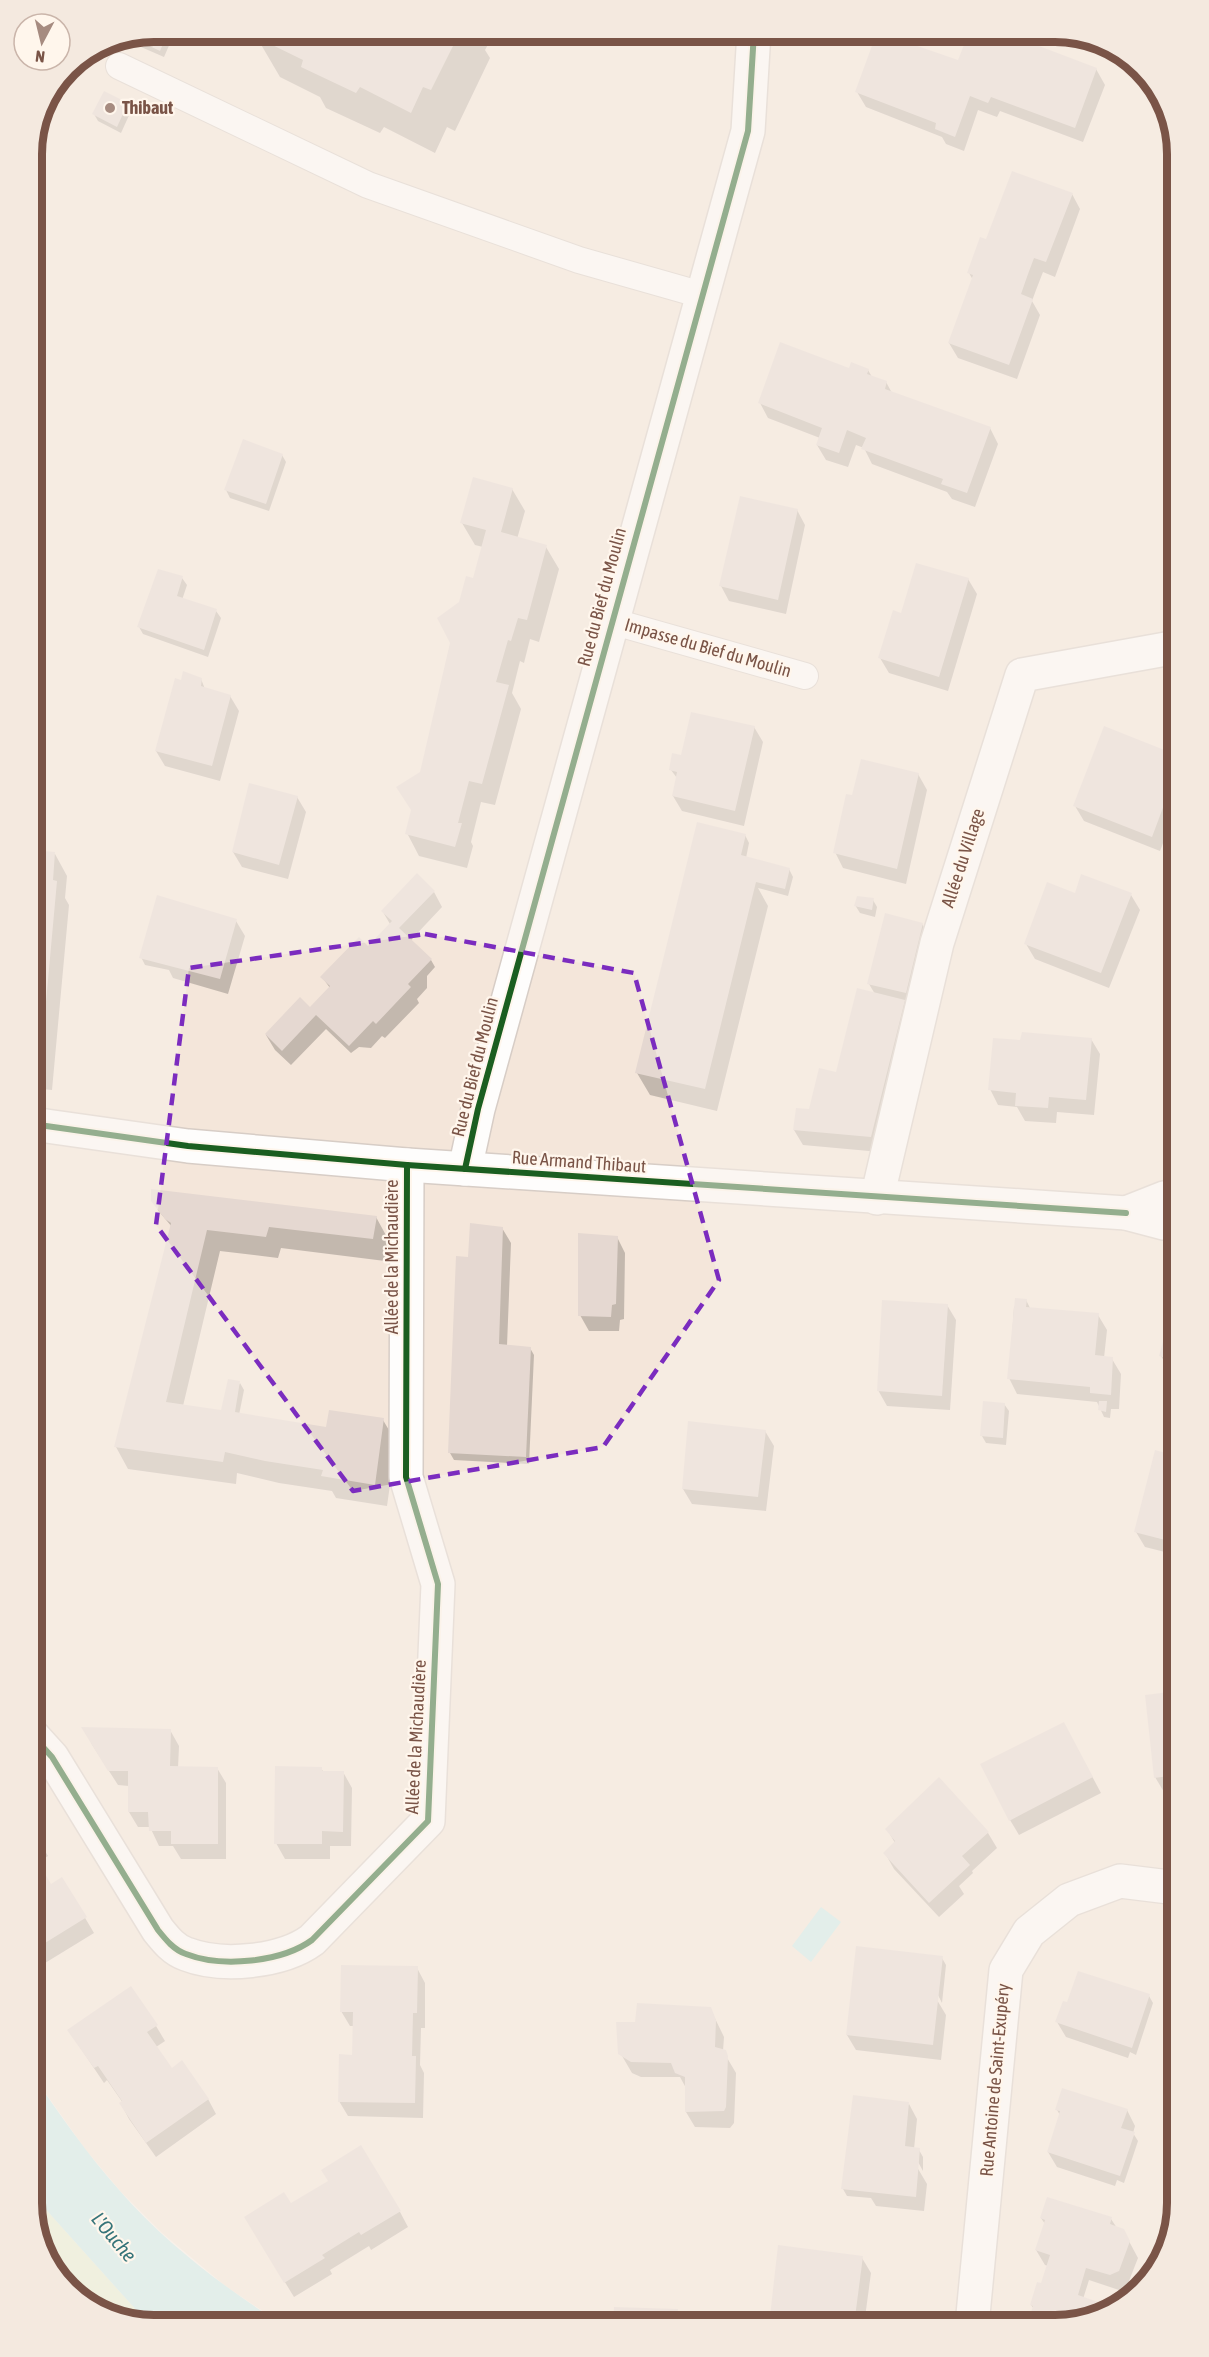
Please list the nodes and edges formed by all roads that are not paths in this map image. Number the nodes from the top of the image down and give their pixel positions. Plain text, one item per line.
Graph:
1 (753, 42) edge
2 (119, 66) dead end
3 (702, 295) junction
4 (611, 621) junction
5 (1167, 649) edge
6 (805, 676) dead end
7 (42, 1125) edge
8 (407, 1165) junction
9 (465, 1169) junction
10 (877, 1197) junction
11 (1167, 1197) edge
12 (1126, 1213) junction
13 (1167, 1223) edge
14 (42, 1746) edge
15 (1167, 1887) edge
16 (973, 2315) edge

1 - 3 street, Rue du Bief du Moulin
2 - 3 lane
3 - 4 street, Rue du Bief du Moulin
4 - 6 lane, Impasse du Bief du Moulin
4 - 9 street, Rue du Bief du Moulin
5 - 10 street, Allée du Village
7 - 8 street, Rue Armand Thibaut
8 - 9 street, Rue Armand Thibaut
8 - 14 street, Allée de la Michaudière
9 - 10 street, Rue Armand Thibaut
10 - 12 street, Rue Armand Thibaut
11 - 12 street, Rue Armand Thibaut
12 - 13 street, Rue Armand Thibaut
15 - 16 street, Rue Antoine de Saint-Exupéry

